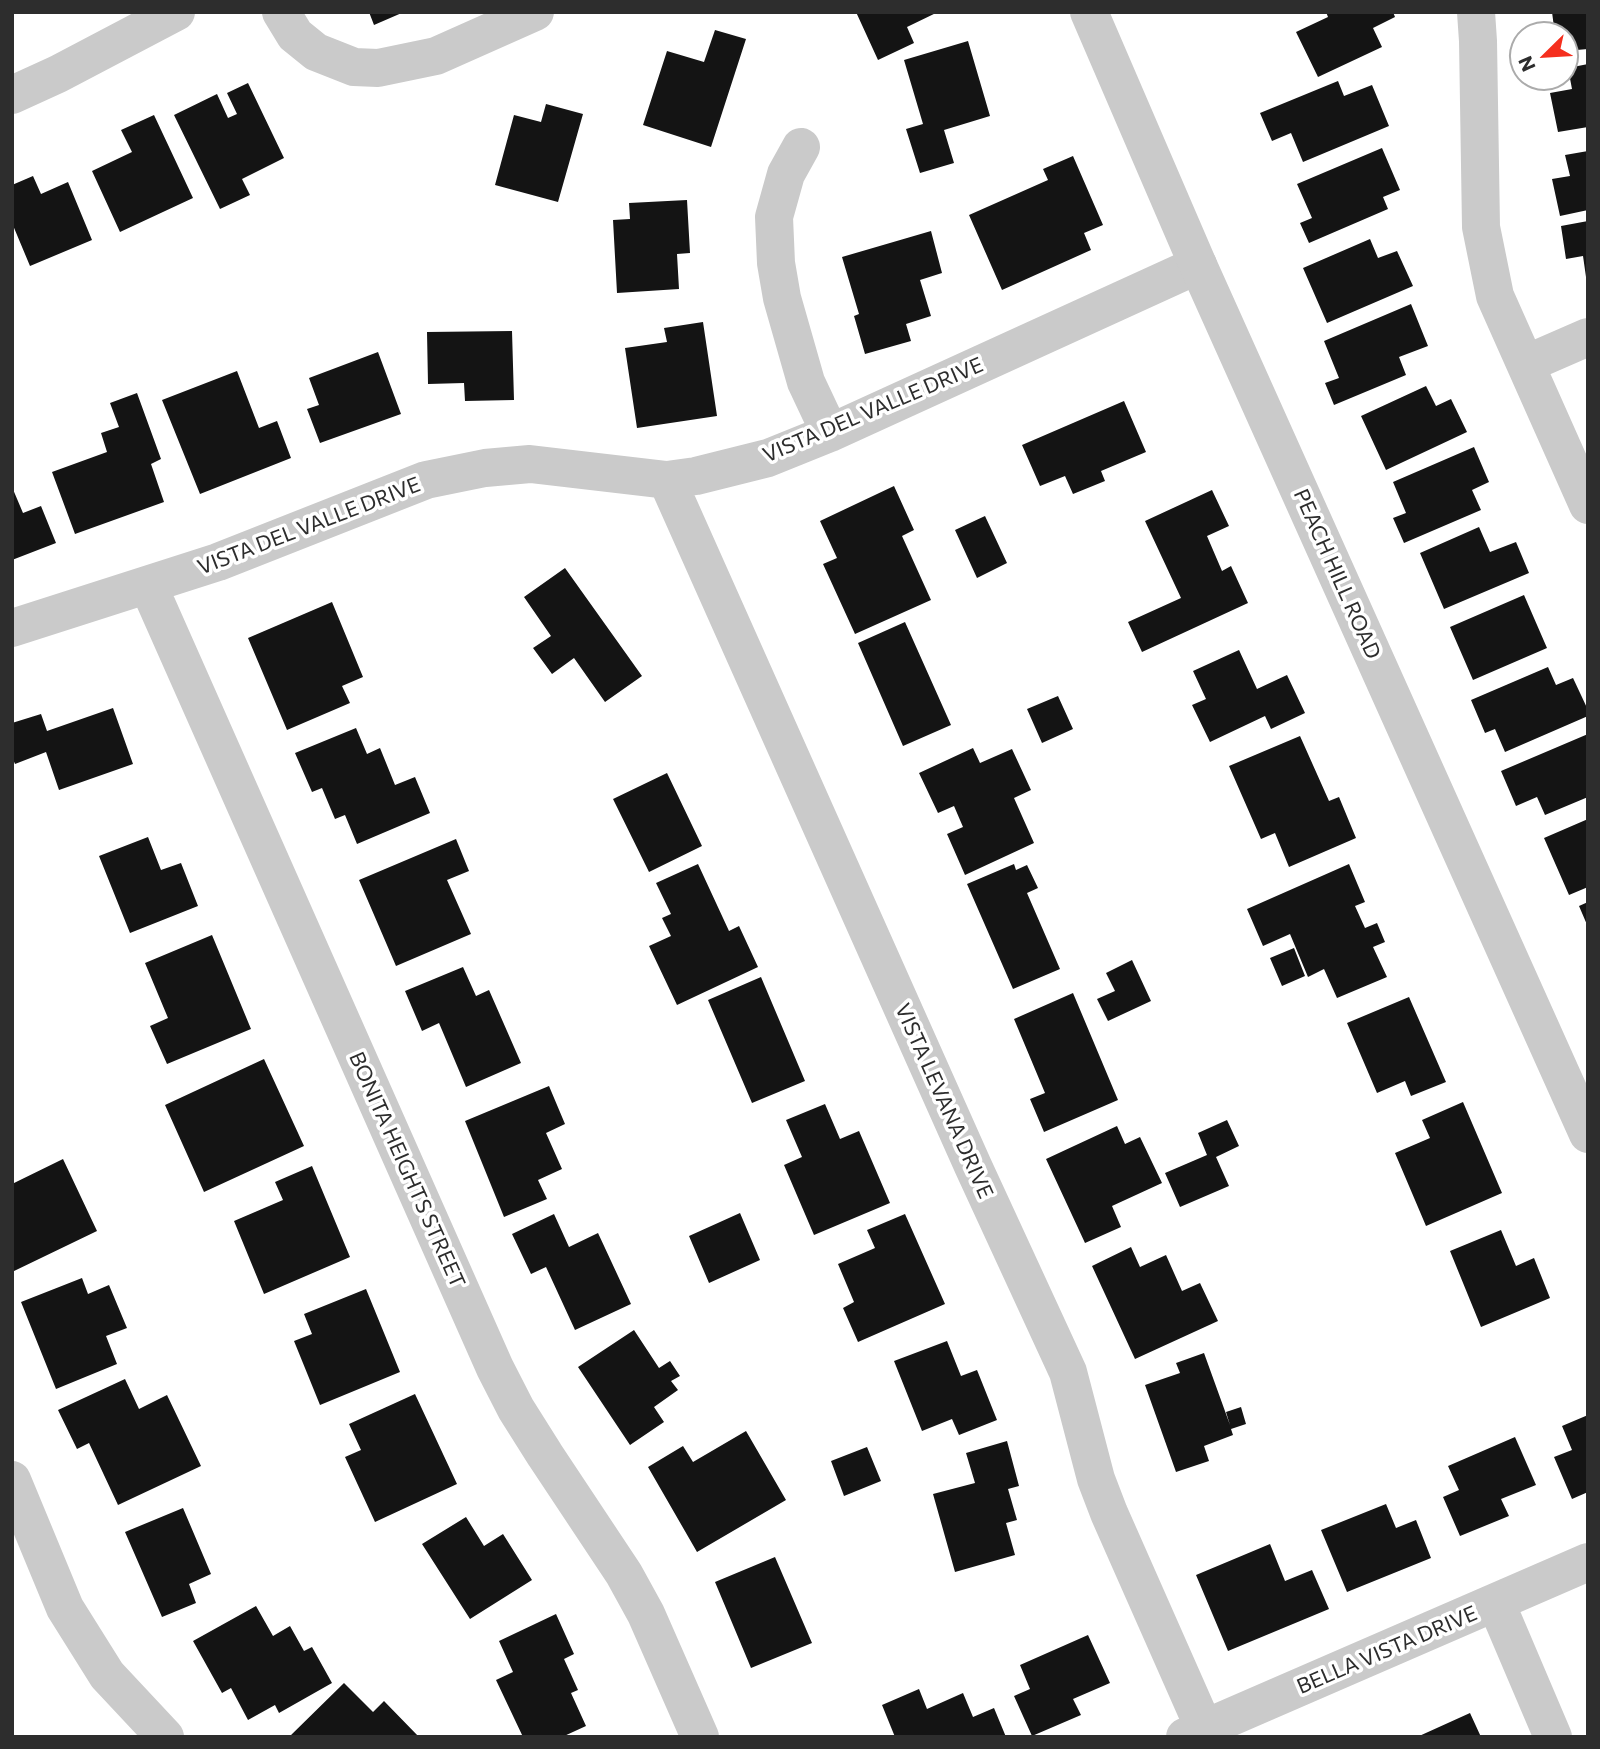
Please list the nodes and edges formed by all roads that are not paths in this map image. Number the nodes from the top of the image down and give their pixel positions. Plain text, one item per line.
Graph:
1 (176, 12) edge
2 (281, 12) edge
3 (535, 12) edge
4 (1089, 12) edge
5 (1476, 12) edge
6 (12, 94) edge
7 (801, 146) dead end
8 (1198, 265) junction
9 (1588, 337) edge
10 (1526, 364) junction
11 (830, 433) junction
12 (667, 480) junction
13 (1588, 505) edge
14 (148, 585) junction
15 (12, 628) edge
16 (1588, 1134) edge
17 (12, 1480) edge
18 (1588, 1562) edge
19 (1496, 1603) junction
20 (1195, 1732) edge
21 (165, 1737) edge
22 (700, 1737) edge
23 (1553, 1737) edge

1 - 6 street
2 - 3 street
4 - 8 street, PEACH HILL ROAD
5 - 10 street
7 - 11 street
8 - 11 street, VISTA DEL VALLE DRIVE
8 - 16 street, PEACH HILL ROAD
9 - 10 street
10 - 13 street
11 - 12 street, VISTA DEL VALLE DRIVE
12 - 14 street, VISTA DEL VALLE DRIVE
12 - 20 street, VISTA LEVANA DRIVE
14 - 15 street, VISTA DEL VALLE DRIVE
14 - 22 street, BONITA HEIGHTS STREET
17 - 21 street
18 - 19 street, BELLA VISTA DRIVE
19 - 20 street, BELLA VISTA DRIVE
19 - 23 street

